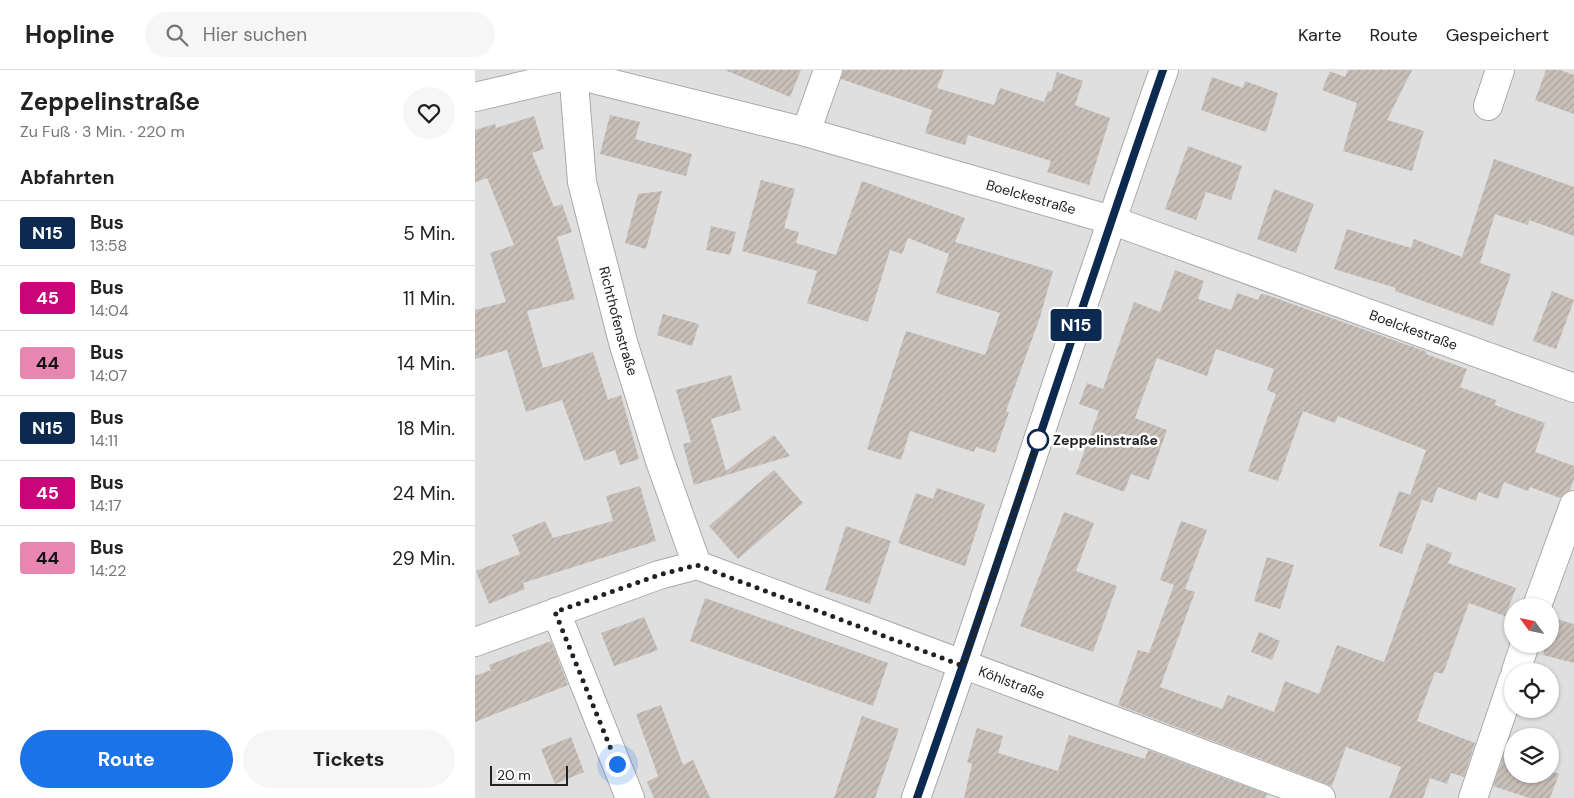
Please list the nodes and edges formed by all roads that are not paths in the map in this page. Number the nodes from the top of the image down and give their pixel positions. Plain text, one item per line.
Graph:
1 (828, 70) edge
2 (1163, 70) edge
3 (1499, 70) edge
4 (573, 72) edge
5 (475, 98) edge
6 (1488, 106) dead end
7 (805, 132) junction
8 (1111, 220) junction
9 (1574, 388) edge
10 (1574, 505) edge
11 (697, 565) junction
12 (1540, 598) edge
13 (555, 612) junction
14 (475, 642) edge
15 (963, 666) junction
16 (1504, 707) edge
17 (630, 798) edge
18 (917, 798) edge
19 (1321, 798) edge
20 (1473, 798) edge

1 - 7 street
2 - 8 street
3 - 6 street
4 - 5 street, Boelckestraße
4 - 7 street, Boelckestraße
4 - 11 street, Richthofenstraße
7 - 8 street, Boelckestraße
8 - 9 street, Boelckestraße
8 - 15 street
10 - 12 street
11 - 13 street
11 - 15 street, Köhlstraße
13 - 14 street
13 - 17 street
15 - 18 street
15 - 19 street, Köhlstraße
16 - 20 street

